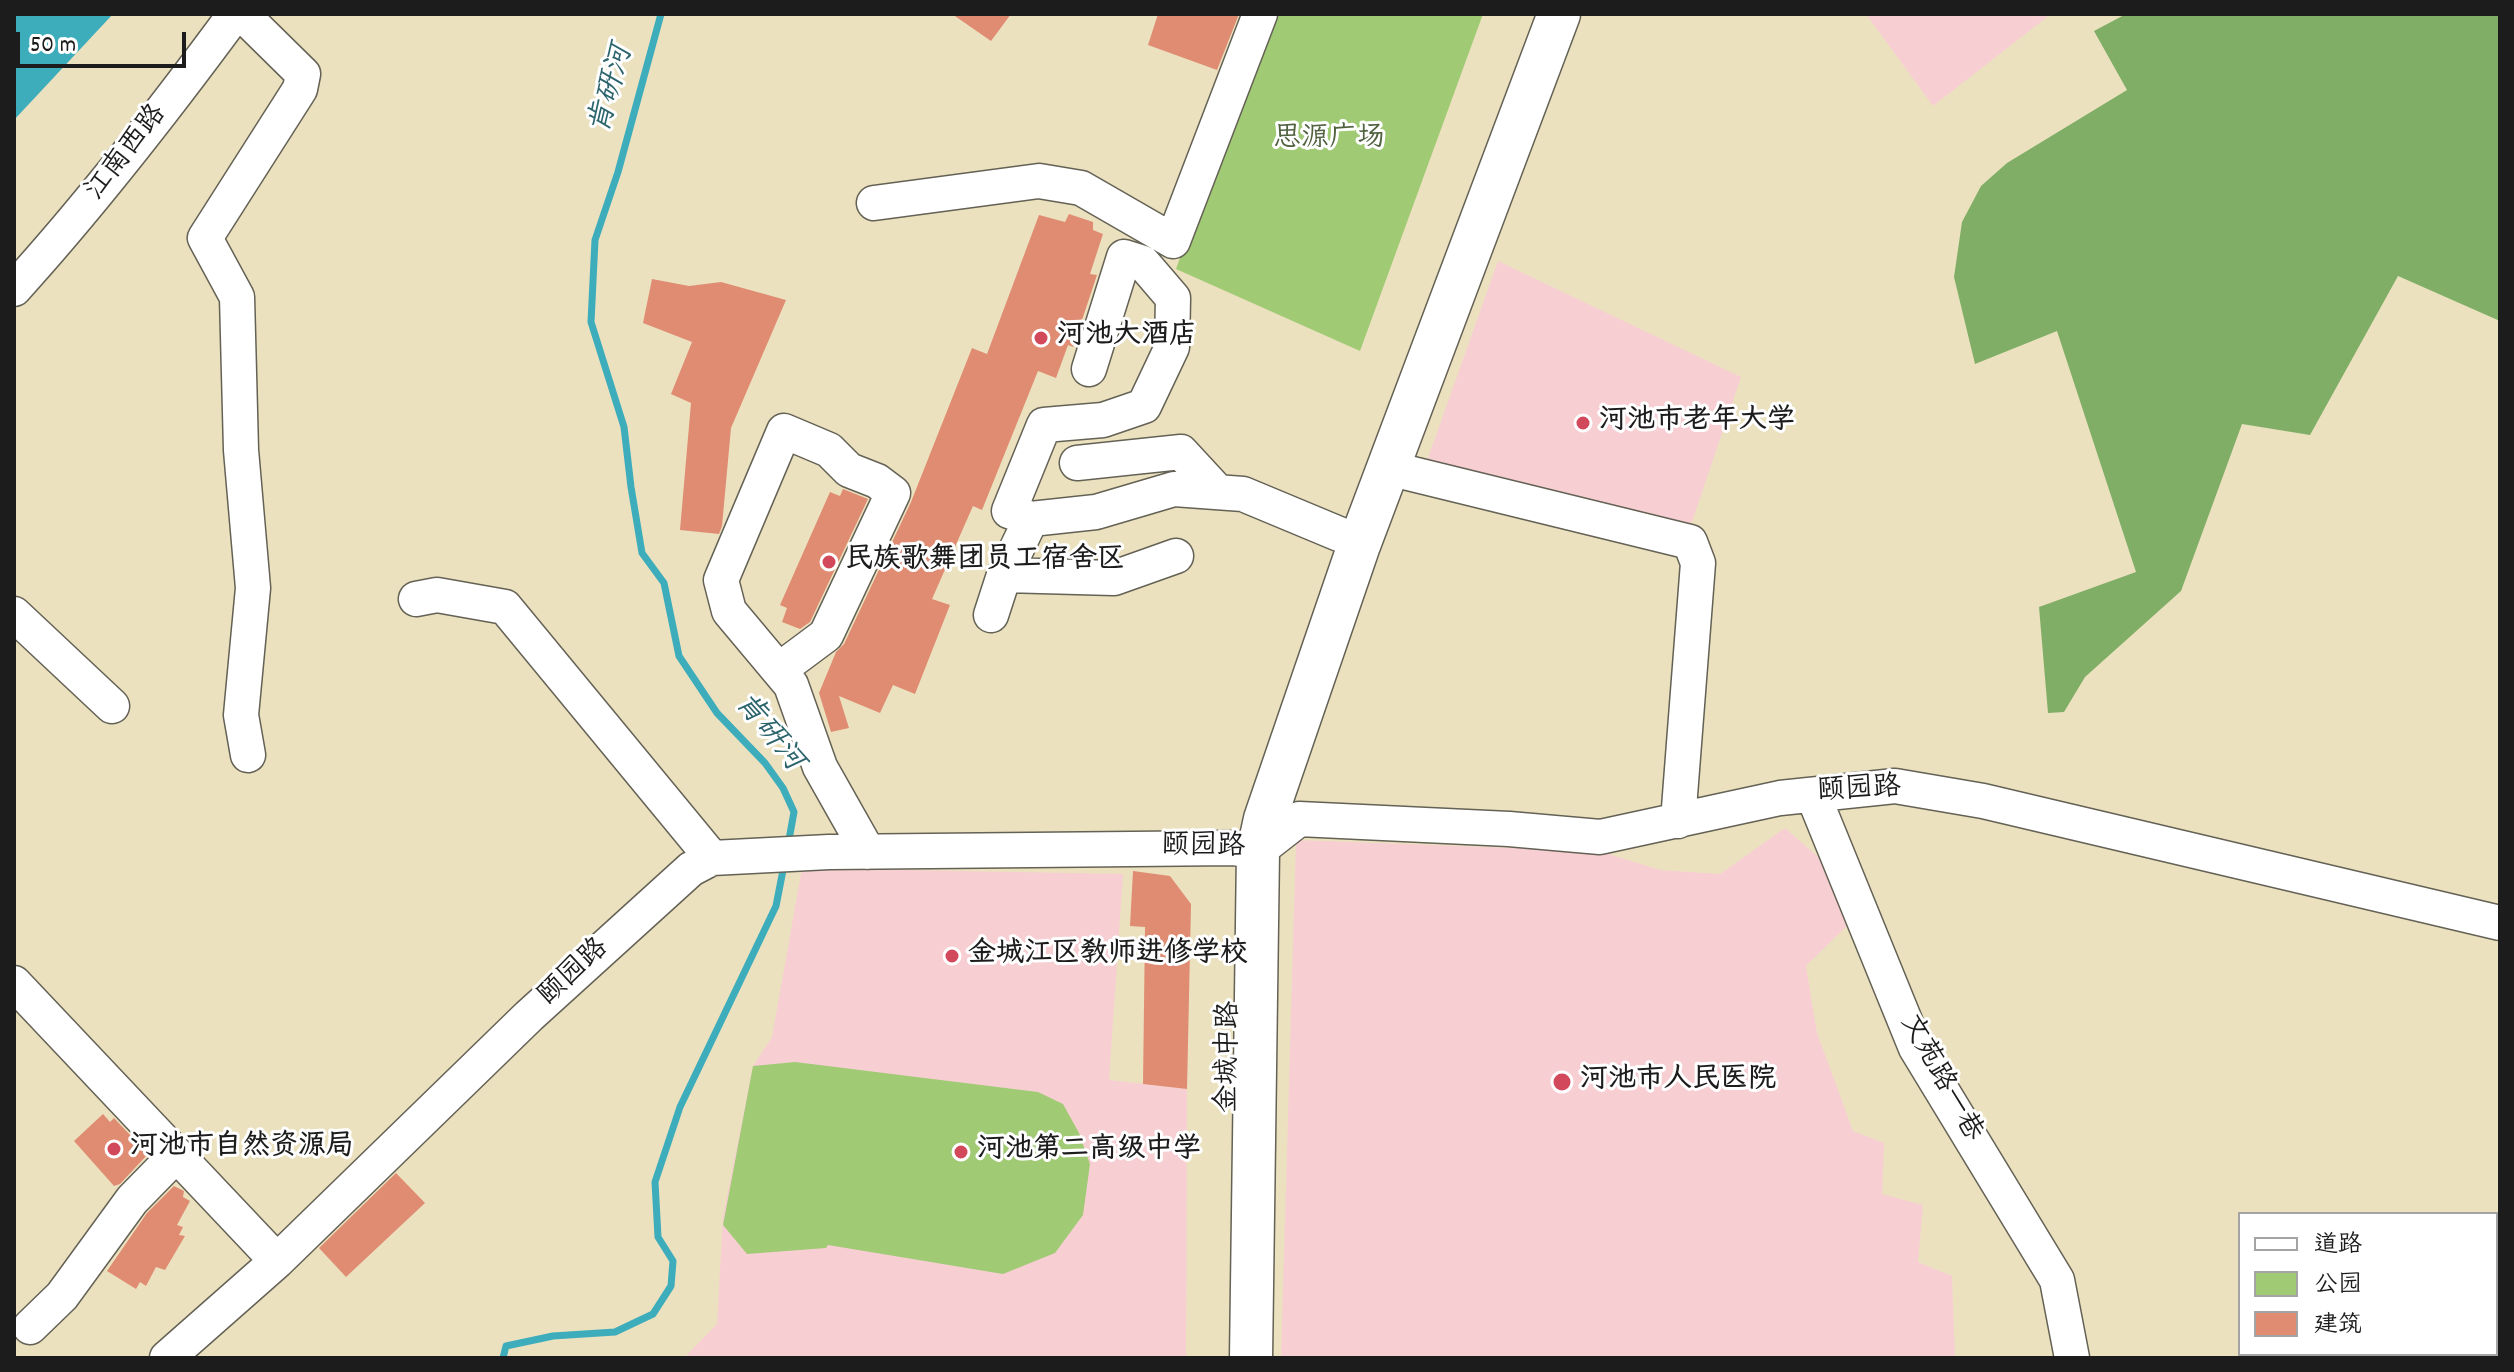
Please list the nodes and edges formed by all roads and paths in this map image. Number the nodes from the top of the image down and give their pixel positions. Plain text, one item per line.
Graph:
1 (235, 14) edge
2 (242, 14) edge
3 (1260, 14) edge
4 (1529, 14) edge
5 (1559, 14) edge
6 (874, 203) dead end
7 (14, 289) edge
8 (1089, 369) dead end
9 (1077, 463) dead end
10 (1388, 468) junction
11 (1218, 492) junction
12 (1031, 519) junction
13 (1349, 539) junction
14 (1176, 556) dead end
15 (1004, 575) junction
16 (416, 599) dead end
17 (14, 614) edge
18 (991, 615) dead end
19 (779, 670) junction
20 (112, 706) dead end
21 (248, 755) dead end
22 (1813, 795) junction
23 (1678, 821) junction
24 (1245, 849) junction
25 (868, 852) junction
26 (712, 858) junction
27 (2500, 923) edge
28 (14, 983) edge
29 (176, 1155) junction
30 (277, 1261) junction
31 (30, 1327) dead end
32 (167, 1358) edge
33 (1227, 1358) edge
34 (1251, 1358) edge
35 (2072, 1358) edge

1 - 7 street, 江南西路
2 - 21 street
3 - 6 street
4 - 13 main road
5 - 10 main road
8 - 12 street
9 - 11 street
10 - 13 main road
10 - 23 street
11 - 12 street
11 - 13 street
12 - 15 street
13 - 24 main road, 金城中路
14 - 15 street
15 - 18 street
16 - 26 street
17 - 20 street
19 - 19 street
19 - 25 street
22 - 23 street, 颐园路
22 - 27 street, 颐园路
22 - 35 street, 文苑路一巷
23 - 24 street, 颐园路
24 - 25 street, 颐园路
24 - 33 main road, 金城中路
24 - 34 main road, 金城中路
25 - 26 street, 颐园路
26 - 30 street, 颐园路
28 - 29 street
29 - 30 street
29 - 31 street
30 - 32 street, 颐园路

